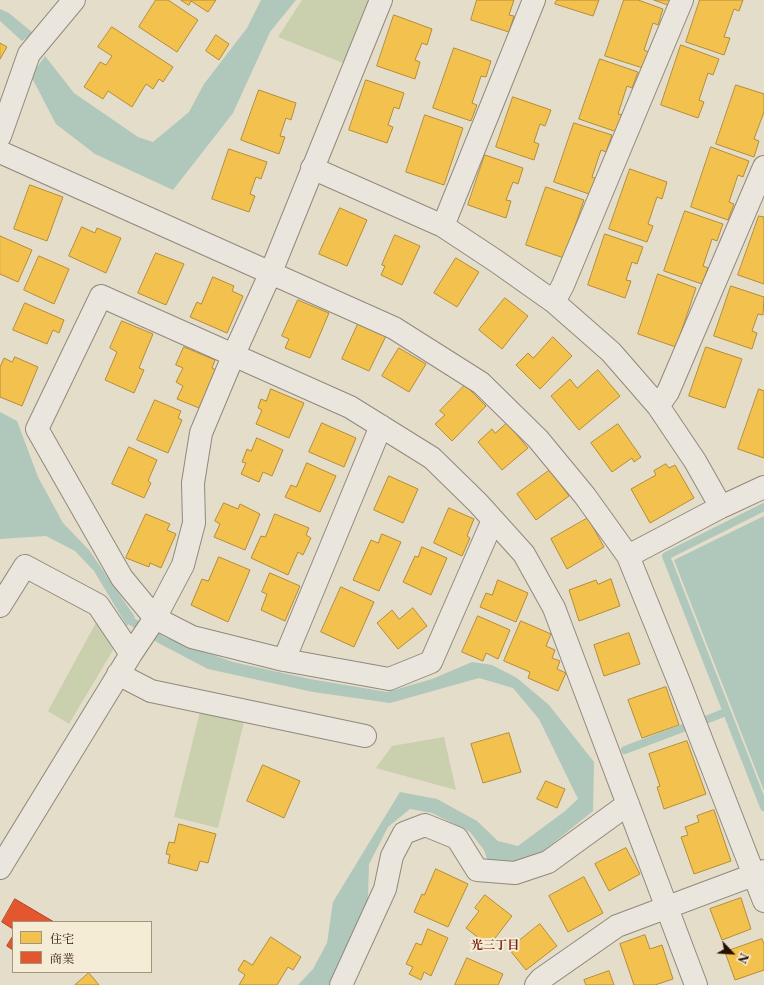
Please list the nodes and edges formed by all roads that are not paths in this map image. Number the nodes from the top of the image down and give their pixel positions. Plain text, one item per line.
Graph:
1 (74, 0) edge
2 (381, 0) edge
3 (534, 0) edge
4 (682, 0) edge
5 (0, 136) edge
6 (0, 152) edge
7 (764, 167) edge
8 (312, 168) junction
9 (443, 226) junction
10 (271, 272) junction
11 (554, 302) junction
12 (234, 354) junction
13 (658, 406) junction
14 (381, 426) junction
15 (764, 487) edge
16 (721, 507) junction
17 (493, 520) junction
18 (628, 556) junction
19 (0, 606) edge
20 (144, 634) junction
21 (284, 660) junction
22 (118, 674) junction
23 (365, 736) dead end
24 (628, 804) junction
25 (1, 862) edge
26 (759, 873) edge
27 (764, 901) edge
28 (667, 907) junction
29 (540, 983) edge
30 (341, 985) edge
31 (696, 985) edge

1 - 5 street
2 - 8 street
3 - 9 street
4 - 11 street
6 - 10 street
7 - 13 street
8 - 9 street
8 - 10 street
9 - 11 street
10 - 12 street
10 - 18 street
11 - 13 street
12 - 14 street
12 - 20 street
12 - 20 street
13 - 16 street
14 - 17 street
14 - 21 street
15 - 16 street
16 - 18 street
17 - 21 street
17 - 24 street
18 - 26 street
19 - 20 street
20 - 21 street
20 - 22 street
22 - 23 street
22 - 25 street
24 - 28 street
24 - 30 street
26 - 27 street
26 - 28 street
28 - 29 street
28 - 31 street

